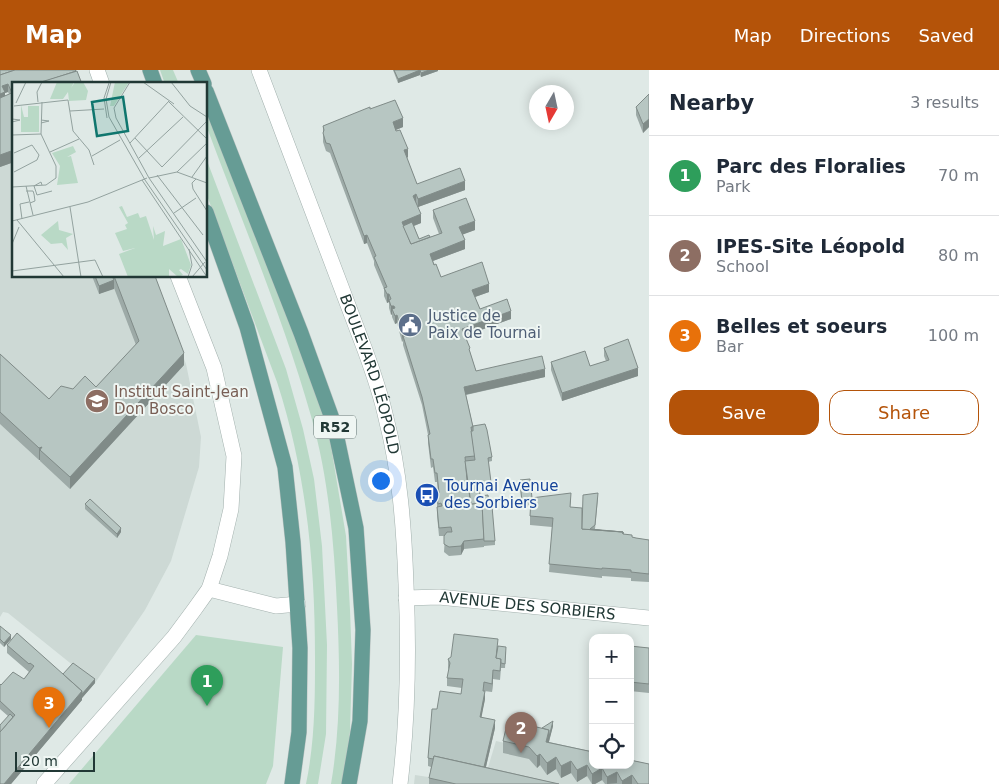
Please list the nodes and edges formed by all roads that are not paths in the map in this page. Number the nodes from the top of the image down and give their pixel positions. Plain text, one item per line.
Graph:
1 (97, 70) edge
2 (150, 70) edge
3 (198, 70) edge
4 (259, 70) edge
5 (101, 82) edge
6 (154, 82) edge
7 (203, 82) edge
8 (208, 96) edge
9 (208, 218) edge
10 (179, 278) edge
11 (209, 589) junction
12 (406, 598) junction
13 (298, 604) junction
14 (649, 618) edge
15 (44, 784) edge
16 (292, 784) edge
17 (349, 784) edge
18 (400, 784) edge

1 - 5 street
2 - 6 main road
3 - 7 main road
4 - 12 street, BOULEVARD LÉOPOLD
8 - 17 main road, R52
9 - 13 main road
10 - 11 street
11 - 13 street
11 - 15 street
12 - 14 street, AVENUE DES SORBIERS
12 - 18 street, BOULEVARD LÉOPOLD
13 - 16 main road

